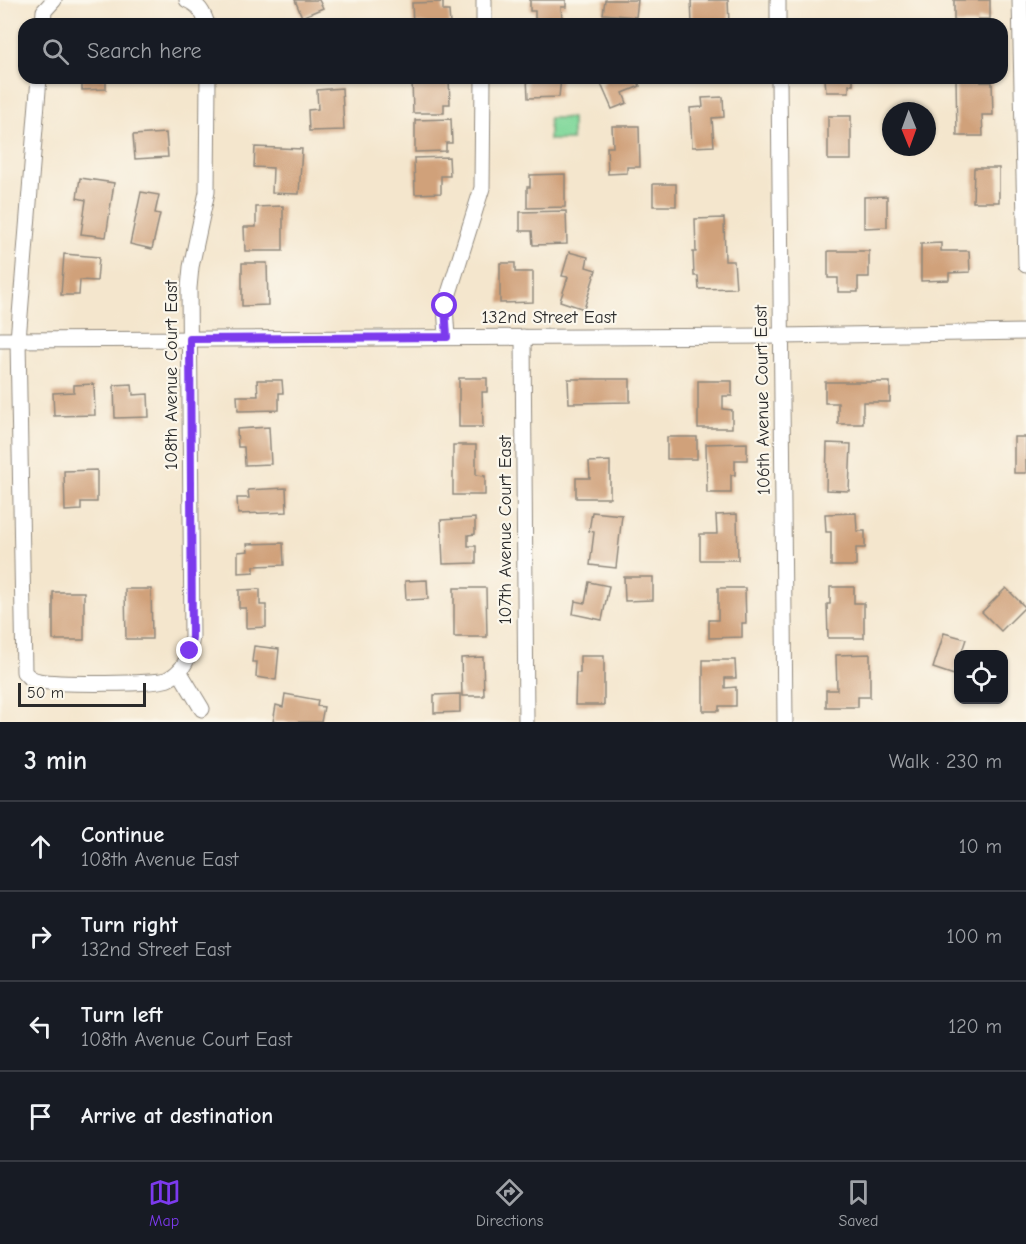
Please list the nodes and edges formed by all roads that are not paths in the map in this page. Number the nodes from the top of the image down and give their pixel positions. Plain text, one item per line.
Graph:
1 (484, 0) edge
2 (778, 0) edge
3 (1020, 0) edge
4 (191, 2) edge
5 (206, 18) edge
6 (484, 18) edge
7 (778, 18) edge
8 (39, 84) edge
9 (208, 84) edge
10 (483, 84) edge
11 (778, 84) edge
12 (1026, 265) edge
13 (1026, 332) edge
14 (781, 336) junction
15 (447, 337) junction
16 (523, 337) junction
17 (190, 339) junction
18 (0, 340) edge
19 (18, 340) junction
20 (179, 671) junction
21 (202, 709) dead end
22 (526, 722) edge
23 (785, 722) edge

1 - 6 street
2 - 7 street
3 - 12 street
4 - 5 street
8 - 19 street
9 - 17 street, 108th Avenue Court East
10 - 15 street
11 - 14 street, 106th Avenue Court East
13 - 14 street, 132nd Street East
14 - 16 street, 132nd Street East
14 - 23 street, 106th Avenue Court East
15 - 16 street, 132nd Street East
15 - 17 street, 132nd Street East
16 - 22 street, 107th Avenue Court East
17 - 19 street, 132nd Street East
17 - 20 street, 108th Avenue Court East
18 - 19 street, 132nd Street East
19 - 20 street
20 - 21 street

